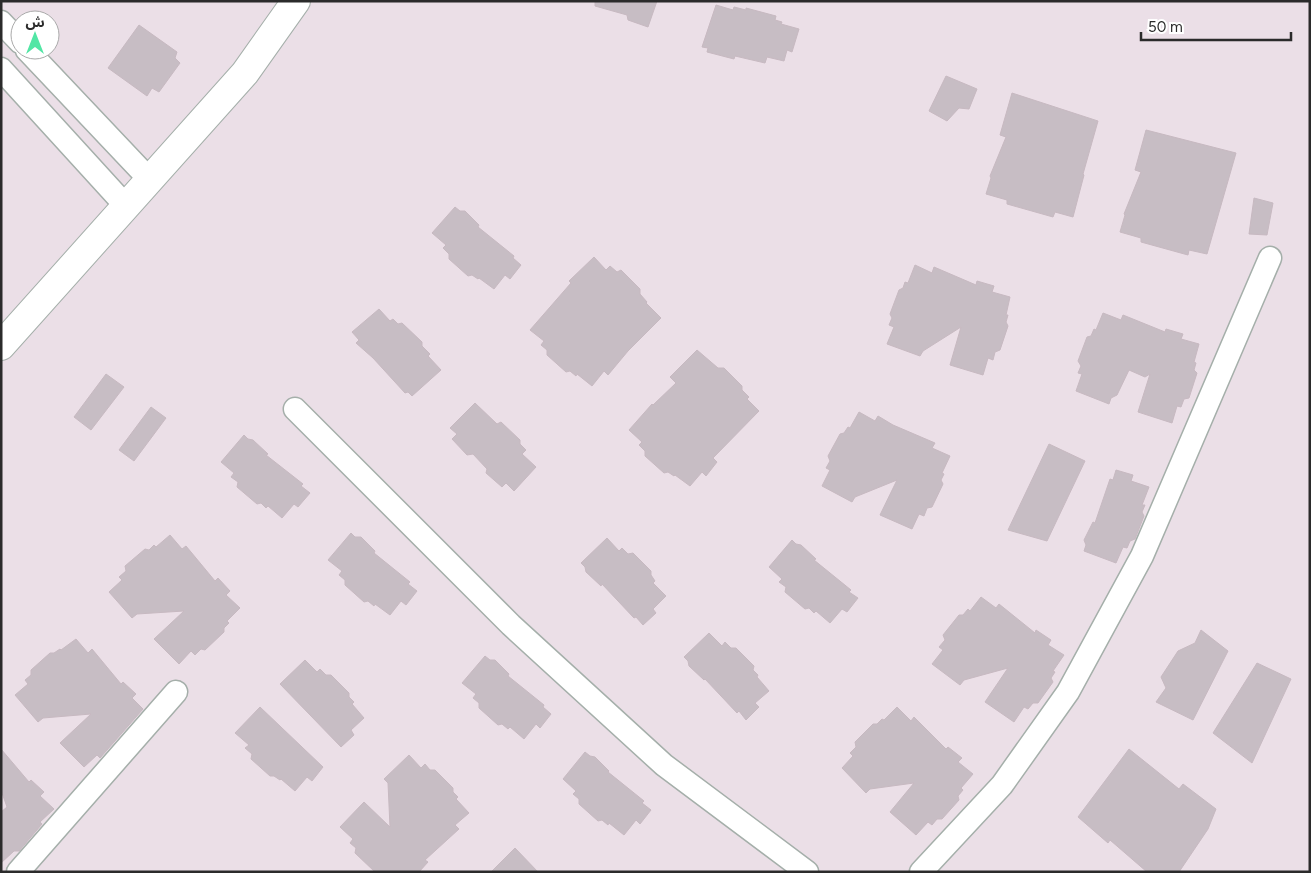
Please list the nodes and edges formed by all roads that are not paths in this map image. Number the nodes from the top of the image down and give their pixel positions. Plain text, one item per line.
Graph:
1 (296, 1) edge
2 (1, 22) edge
3 (10, 31) edge
4 (36, 60) edge
5 (1, 69) edge
6 (150, 180) junction
7 (126, 206) junction
8 (1270, 258) dead end
9 (1, 346) edge
10 (295, 409) dead end
11 (176, 692) dead end
12 (18, 872) edge
13 (807, 872) edge
14 (921, 872) edge

1 - 6 street
2 - 3 street
4 - 6 street
5 - 7 street
6 - 7 street
7 - 9 street
8 - 14 street
10 - 13 street
11 - 12 street

